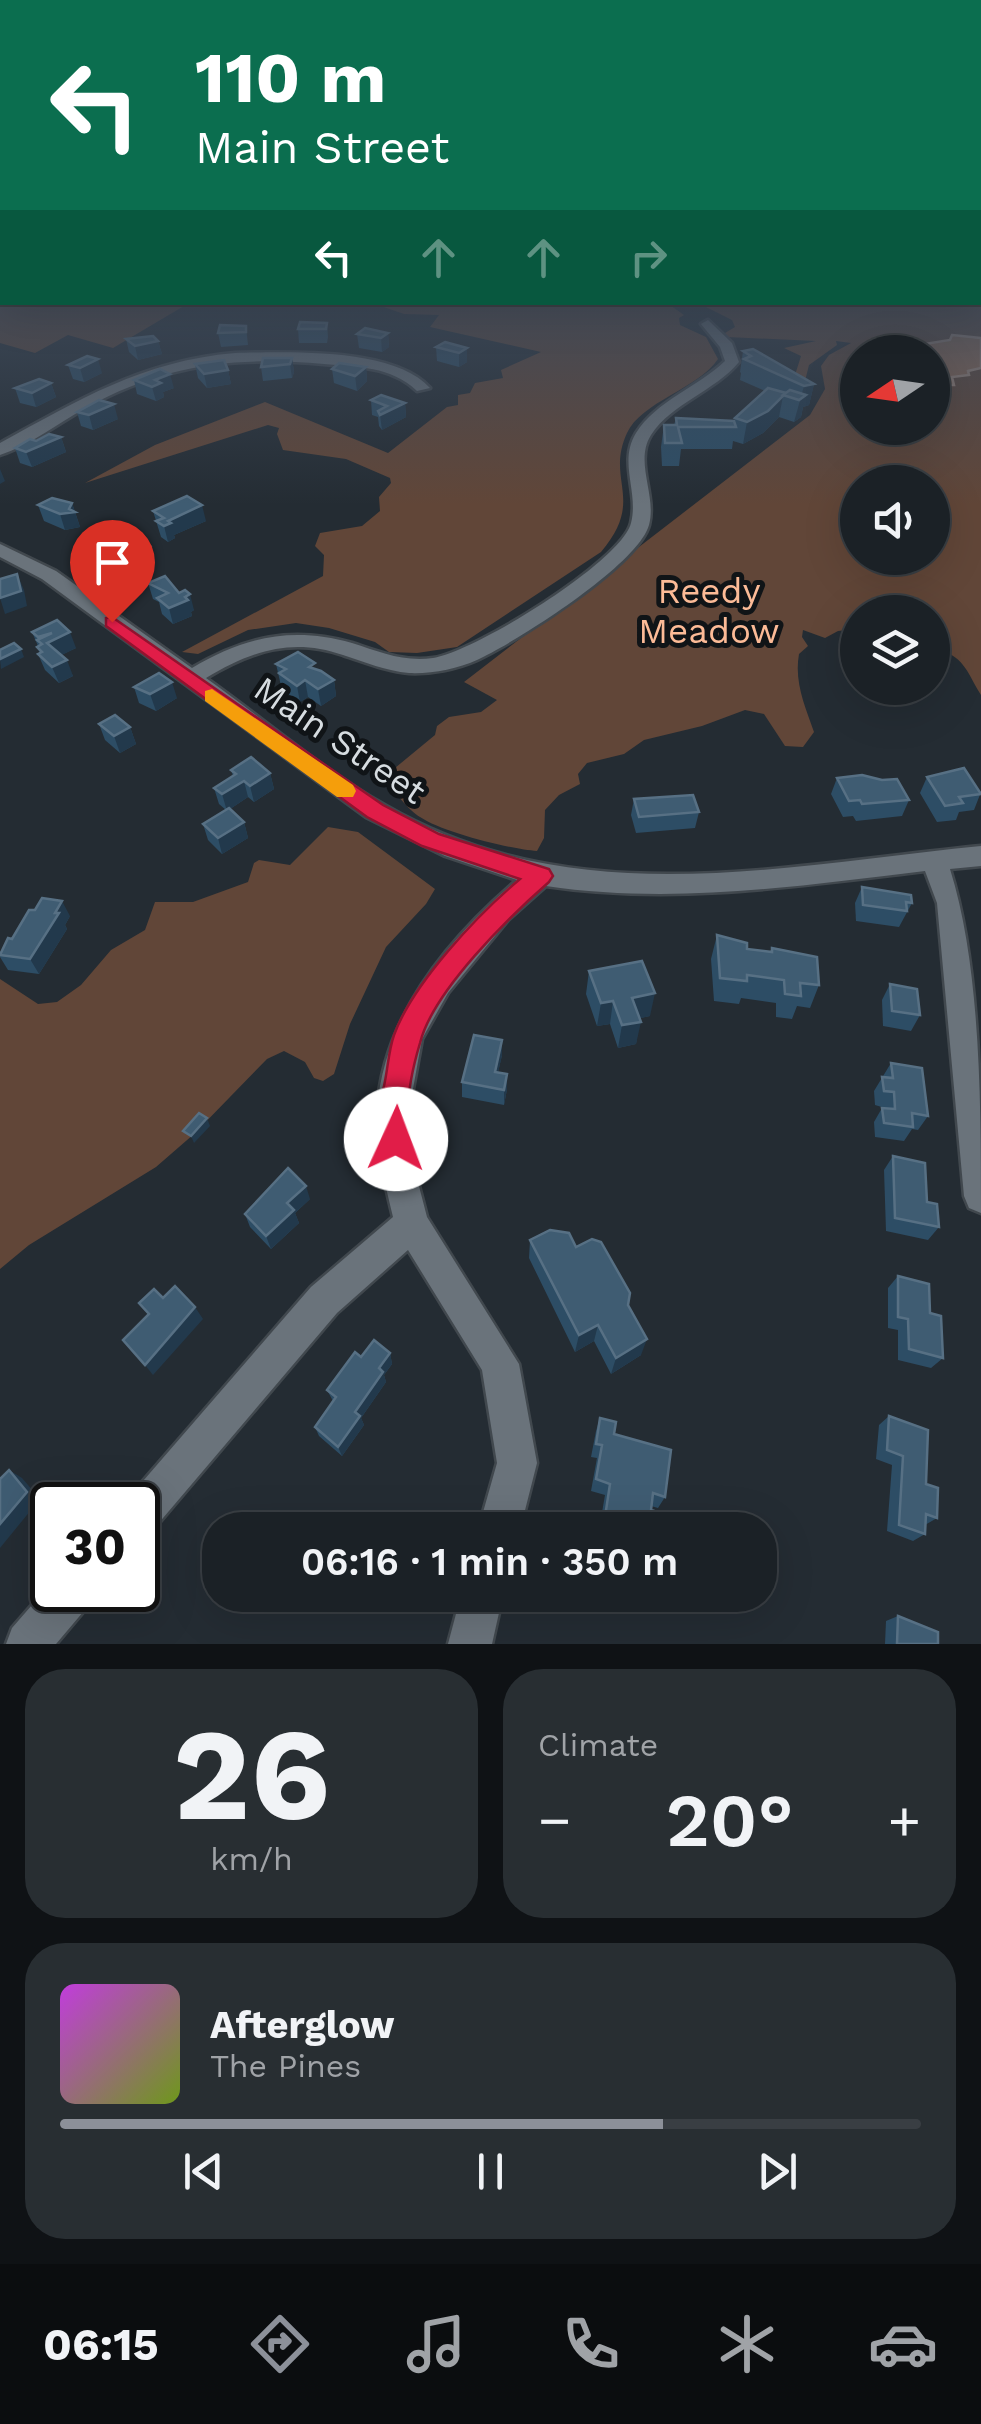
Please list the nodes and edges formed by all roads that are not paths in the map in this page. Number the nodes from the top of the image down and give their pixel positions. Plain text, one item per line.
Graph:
1 (729, 352) edge
2 (422, 388) dead end
3 (0, 450) edge
4 (0, 550) edge
5 (189, 679) junction
6 (981, 856) edge
7 (934, 860) junction
8 (541, 876) junction
9 (975, 1068) edge
10 (981, 1196) edge
11 (412, 1224) junction
12 (160, 1491) edge
13 (504, 1512) edge
14 (55, 1612) edge
15 (478, 1612) edge
16 (28, 1644) edge
17 (470, 1644) edge

1 - 5 street
2 - 3 street
4 - 5 street, Main Street
5 - 8 street, Main Street
6 - 7 street, Main Street
7 - 8 street, Main Street
7 - 9 street
8 - 11 street
9 - 10 street
11 - 12 street
11 - 13 street
14 - 16 street
15 - 17 street

